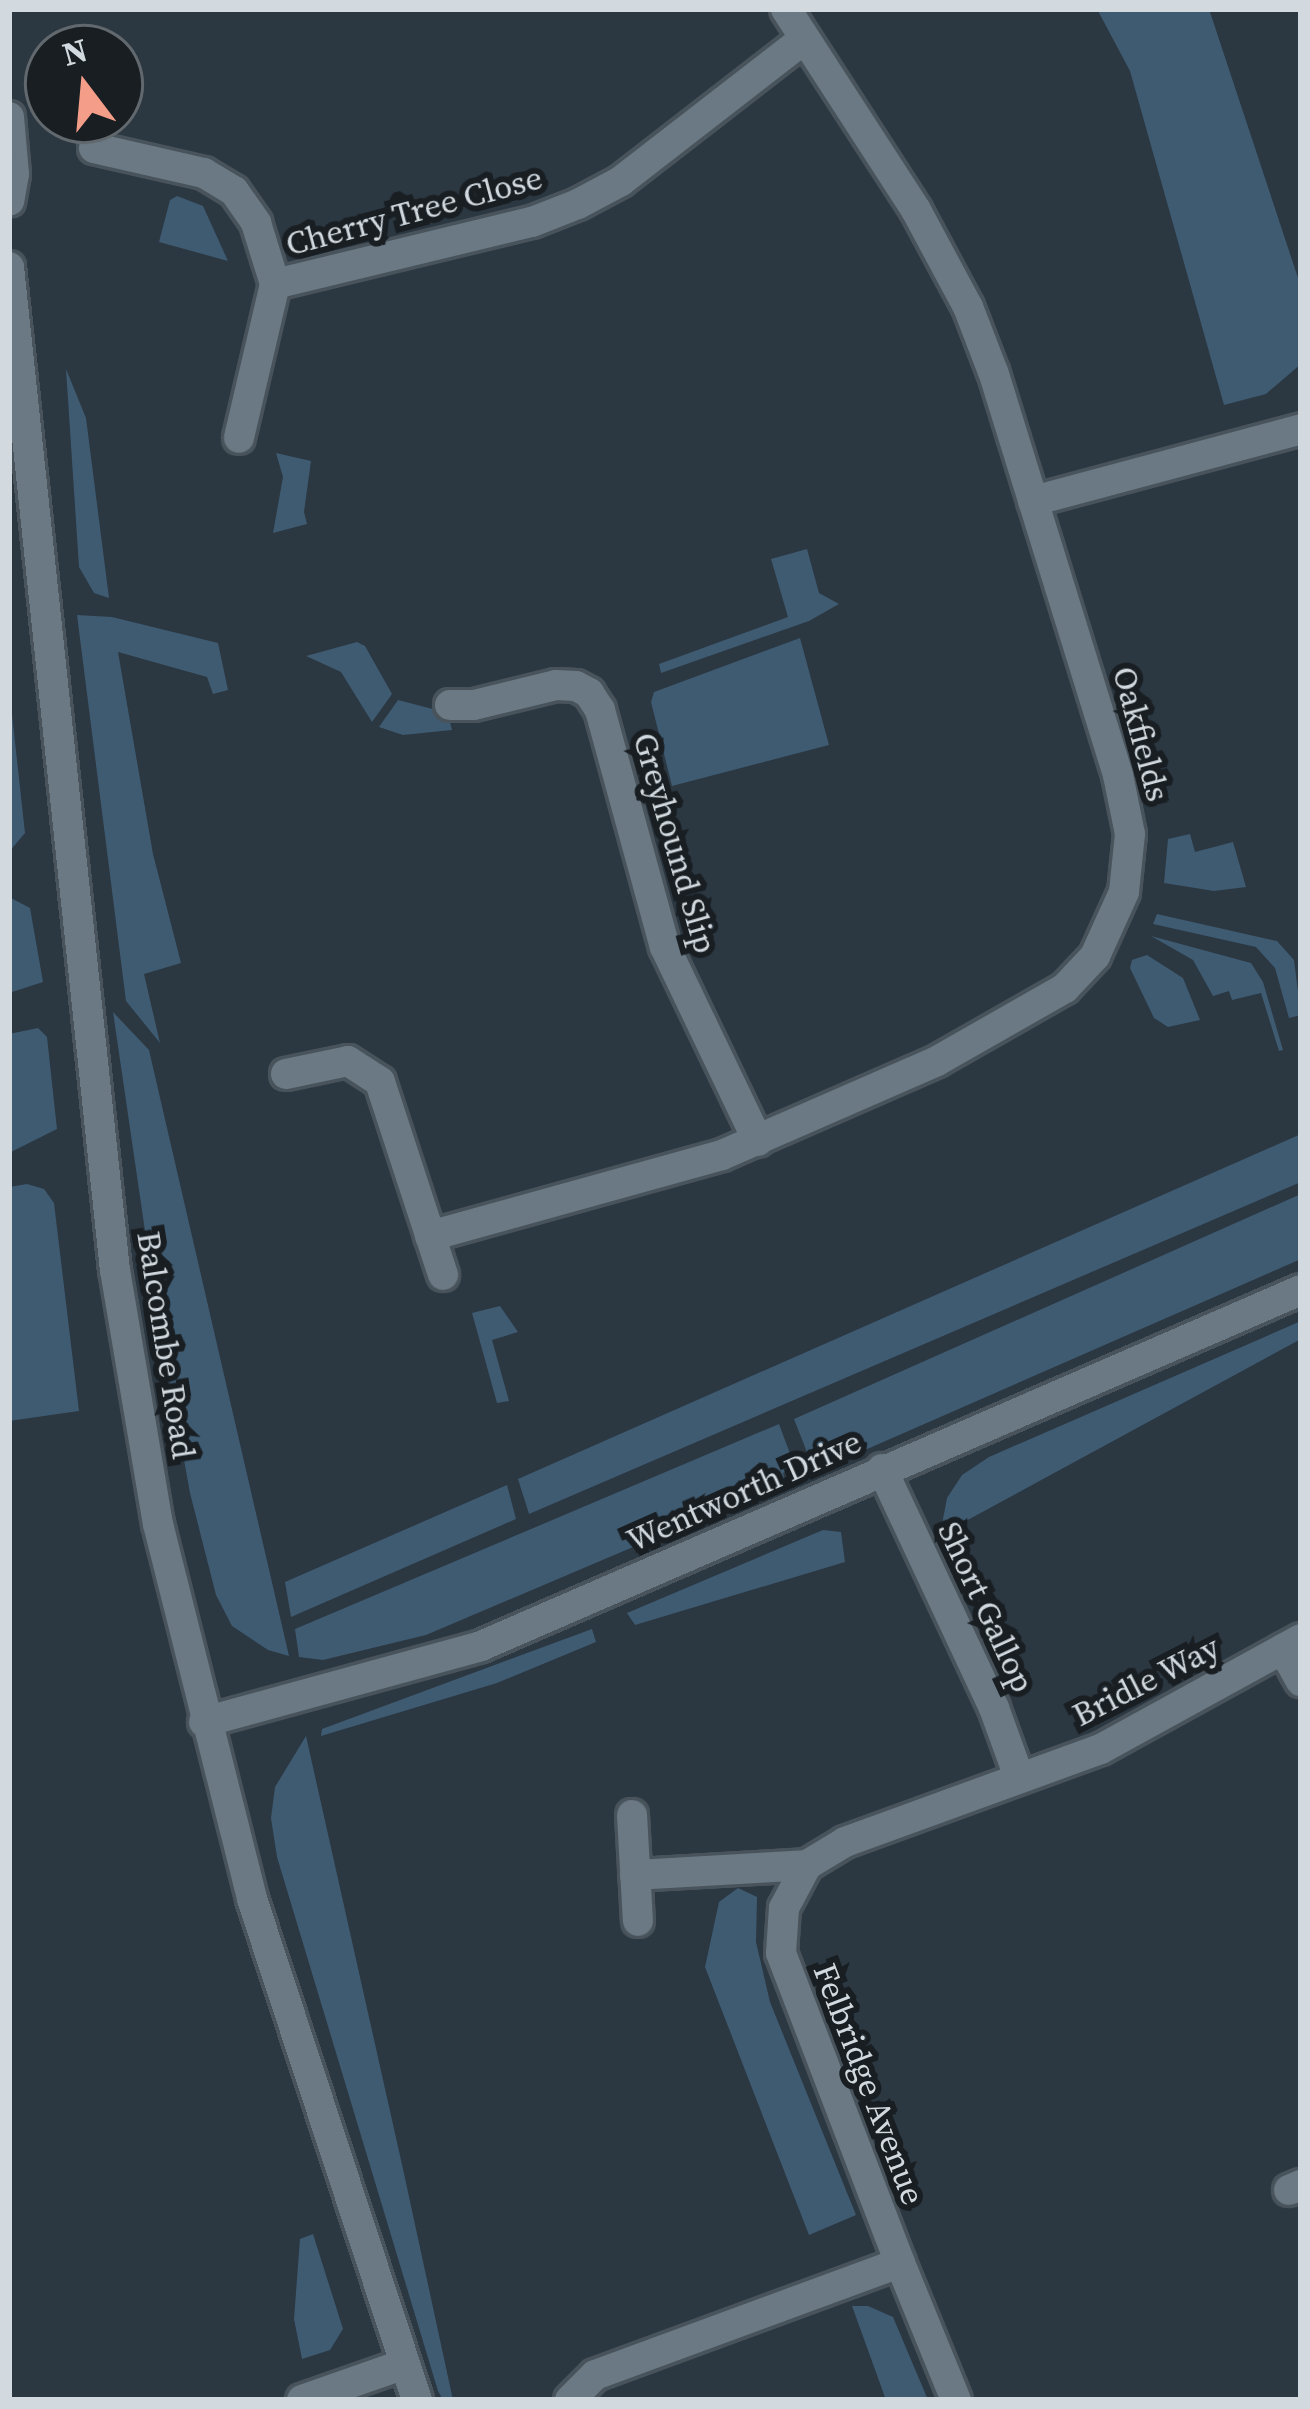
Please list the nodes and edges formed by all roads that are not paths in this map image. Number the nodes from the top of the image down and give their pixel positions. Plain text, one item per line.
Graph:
1 (786, 9) edge
2 (803, 40) junction
3 (9, 117) edge
4 (94, 148) dead end
5 (9, 201) edge
6 (9, 267) edge
7 (275, 284) junction
8 (1292, 431) edge
9 (239, 438) dead end
10 (1033, 501) junction
11 (450, 705) dead end
12 (286, 1074) dead end
13 (758, 1141) junction
14 (430, 1236) junction
15 (442, 1275) dead end
16 (1301, 1290) edge
17 (882, 1469) junction
18 (1292, 1644) edge
19 (1301, 1681) edge
20 (204, 1722) junction
21 (1019, 1777) junction
22 (632, 1815) dead end
23 (807, 1865) junction
24 (635, 1875) junction
25 (638, 1921) dead end
26 (900, 2263) junction
27 (405, 2364) junction
28 (302, 2400) edge
29 (417, 2400) edge
30 (570, 2400) edge
31 (956, 2400) edge

1 - 2 street, Oakfields
2 - 7 street, Cherry Tree Close
2 - 10 street, Oakfields
3 - 5 street
4 - 7 street, Cherry Tree Close
6 - 20 street, Balcombe Road
7 - 9 street, Cherry Tree Close
8 - 10 street
10 - 13 street, Oakfields
11 - 13 street, Greyhound Slip
12 - 14 street
13 - 14 street, Oakfields
14 - 15 street
16 - 17 street, Wentworth Drive
17 - 20 street, Wentworth Drive
17 - 21 street, Short Gallop
18 - 19 street
18 - 21 street, Bridle Way
20 - 27 street, Balcombe Road
21 - 23 street
22 - 24 street
23 - 24 street
23 - 26 street, Felbridge Avenue
24 - 25 street
26 - 30 street
26 - 31 street, Felbridge Avenue
27 - 28 street
27 - 29 street, Balcombe Road

